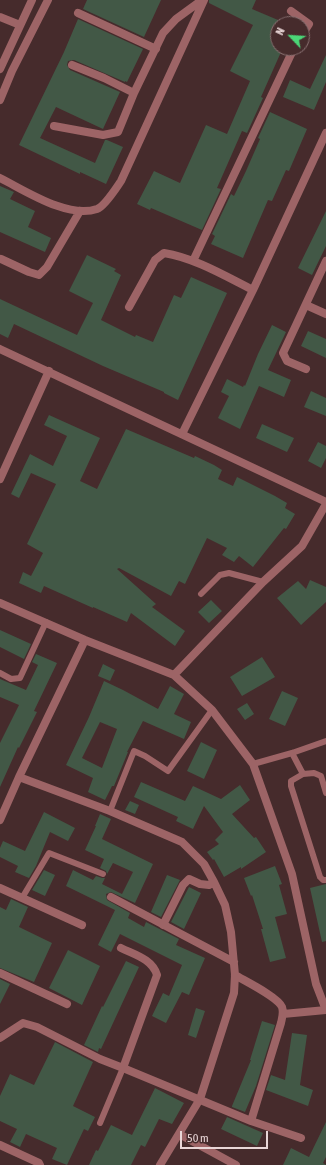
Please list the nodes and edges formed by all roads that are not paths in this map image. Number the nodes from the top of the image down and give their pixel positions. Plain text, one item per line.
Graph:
1 (32, 0) edge
2 (48, 0) edge
3 (203, 0) edge
4 (291, 11) dead end
5 (78, 13) dead end
6 (298, 16) edge
7 (0, 17) edge
8 (20, 25) junction
9 (156, 48) junction
10 (290, 56) edge
11 (72, 65) dead end
12 (0, 68) edge
13 (12, 71) junction
14 (134, 93) junction
15 (0, 100) edge
16 (54, 126) dead end
17 (326, 133) edge
18 (0, 178) edge
19 (80, 211) junction
20 (0, 259) edge
21 (193, 261) junction
22 (326, 261) edge
23 (253, 290) junction
24 (306, 305) junction
25 (129, 307) dead end
26 (326, 314) edge
27 (0, 349) edge
28 (306, 369) dead end
29 (49, 371) junction
30 (182, 434) junction
31 (0, 479) edge
32 (326, 503) edge
33 (263, 582) junction
34 (201, 594) dead end
35 (0, 603) edge
36 (46, 622) junction
37 (85, 640) junction
38 (0, 673) edge
39 (174, 675) junction
40 (212, 710) junction
41 (326, 741) edge
42 (292, 753) junction
43 (253, 764) junction
44 (303, 774) junction
45 (19, 777) junction
46 (326, 793) edge
47 (110, 811) junction
48 (0, 820) edge
49 (103, 874) dead end
50 (326, 880) edge
51 (214, 882) junction
52 (0, 888) edge
53 (111, 897) dead end
54 (22, 898) junction
55 (82, 925) dead end
56 (163, 926) junction
57 (121, 948) dead end
58 (234, 962) junction
59 (0, 973) edge
60 (235, 975) junction
61 (67, 1004) dead end
62 (283, 1014) junction
63 (0, 1038) edge
64 (123, 1068) junction
65 (200, 1099) junction
66 (250, 1121) junction
67 (100, 1123) dead end
68 (179, 1134) junction
69 (301, 1138) dead end
70 (0, 1145) edge
71 (232, 1164) edge
72 (40, 1165) edge
73 (160, 1165) edge

1 - 8 street
2 - 13 street
3 - 9 street
3 - 19 street
4 - 6 street
5 - 9 street
7 - 8 street
8 - 12 street
9 - 14 street
10 - 21 street
11 - 14 street
12 - 13 street
13 - 15 street
14 - 16 street
17 - 23 street
18 - 19 street
19 - 20 street
21 - 23 street
21 - 25 street
22 - 24 street
23 - 30 street
24 - 26 street
24 - 28 street
27 - 29 street
29 - 30 street
29 - 31 street
30 - 32 street
32 - 33 street
33 - 34 lane
33 - 39 street
35 - 36 street
36 - 37 street
36 - 38 lane
37 - 39 street
37 - 45 street
39 - 40 street
40 - 43 street
40 - 47 lane
41 - 42 lane
42 - 43 lane
42 - 44 lane
43 - 62 street
44 - 46 lane
44 - 50 lane
45 - 47 street
45 - 48 street
47 - 51 street
49 - 54 lane
51 - 56 street
51 - 58 street
52 - 54 street
53 - 56 street
54 - 55 street
56 - 58 street
57 - 64 street
58 - 60 street
59 - 61 street
60 - 62 street
60 - 65 street
62 - 66 street
63 - 64 street
64 - 65 street
64 - 67 lane
65 - 66 street
65 - 68 street
66 - 69 street
68 - 71 street
68 - 73 street
70 - 72 street

